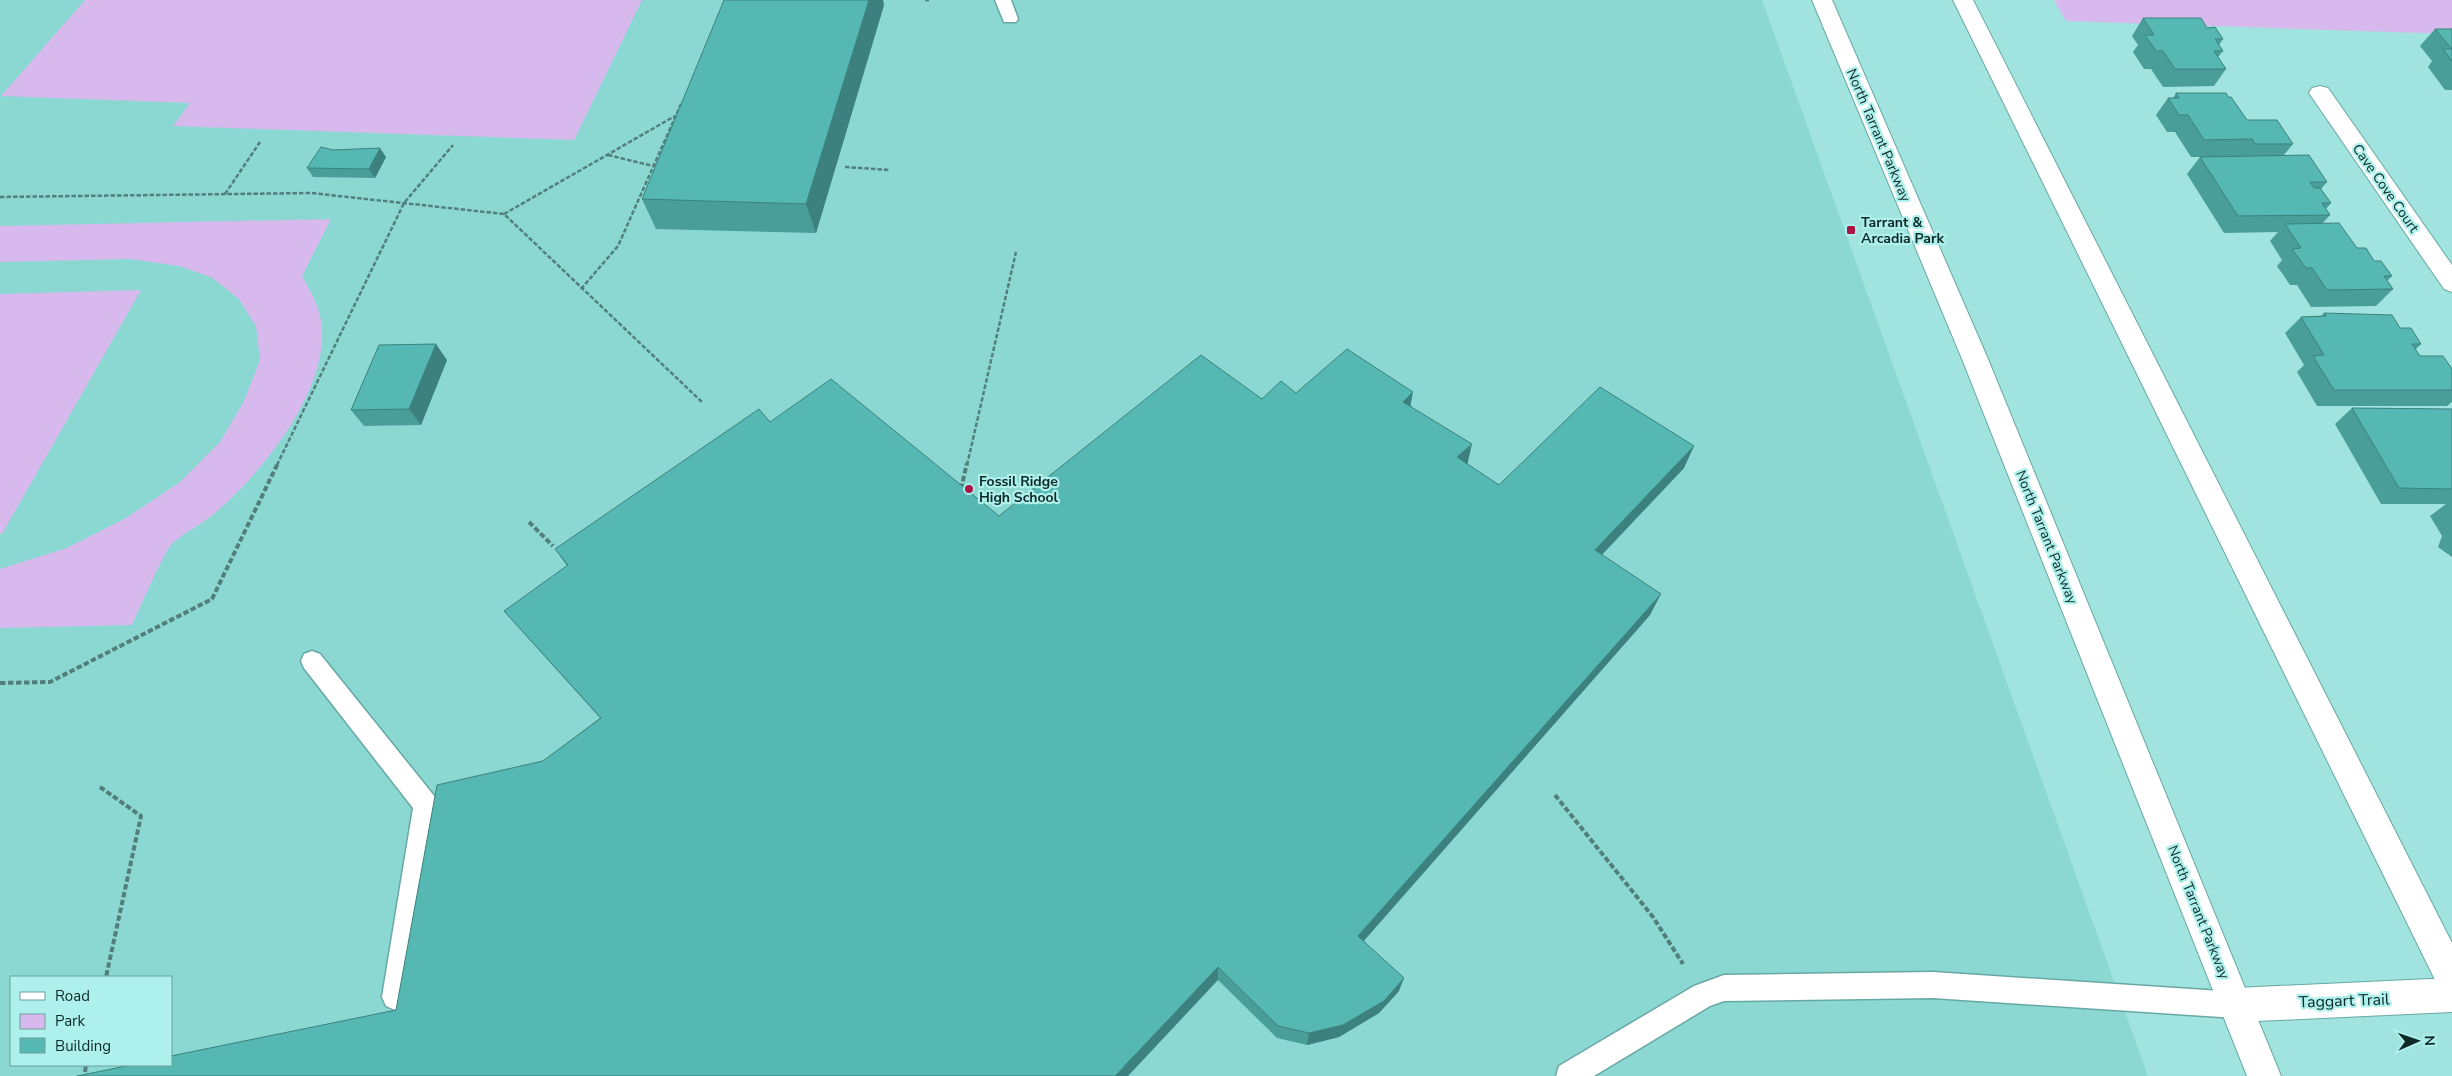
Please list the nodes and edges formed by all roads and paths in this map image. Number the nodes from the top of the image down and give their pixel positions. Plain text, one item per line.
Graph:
1 (925, 0) edge
2 (928, 0) edge
3 (1003, 0) edge
4 (1822, 0) edge
5 (1963, 0) edge
6 (1010, 19) dead end
7 (2320, 93) dead end
8 (684, 97) edge
9 (676, 115) junction
10 (260, 142) dead end
11 (453, 145) dead end
12 (608, 155) junction
13 (654, 166) junction
14 (845, 168) dead end
15 (890, 170) dead end
16 (225, 194) junction
17 (0, 197) edge
18 (404, 203) junction
19 (504, 214) junction
20 (1016, 252) dead end
21 (2452, 283) edge
22 (581, 289) junction
23 (702, 402) dead end
24 (961, 489) edge
25 (529, 522) dead end
26 (553, 546) dead end
27 (312, 660) dead end
28 (0, 683) edge
29 (100, 787) dead end
30 (1555, 795) dead end
31 (106, 976) edge
32 (2452, 978) edge
33 (1703, 994) junction
34 (2452, 995) edge
35 (395, 997) dead end
36 (2236, 1005) junction
37 (86, 1066) edge
38 (84, 1072) dead end
39 (1569, 1076) edge
40 (2264, 1076) edge

1 - 2 path
3 - 6 lane
4 - 36 main road, North Tarrant Parkway
5 - 32 main road
7 - 21 main road, Cave Cove Court
8 - 9 path
9 - 12 path
9 - 13 path
10 - 16 path
11 - 18 path
12 - 13 path
12 - 19 path
13 - 22 path
14 - 15 path
16 - 17 path
16 - 18 path
18 - 19 path
18 - 28 path
19 - 22 path
20 - 24 path
22 - 23 path
25 - 26 path
27 - 35 lane
29 - 31 path
30 - 33 path
33 - 36 lane
33 - 39 lane
34 - 36 main road, Taggart Trail
36 - 40 main road, North Tarrant Parkway
37 - 38 path

